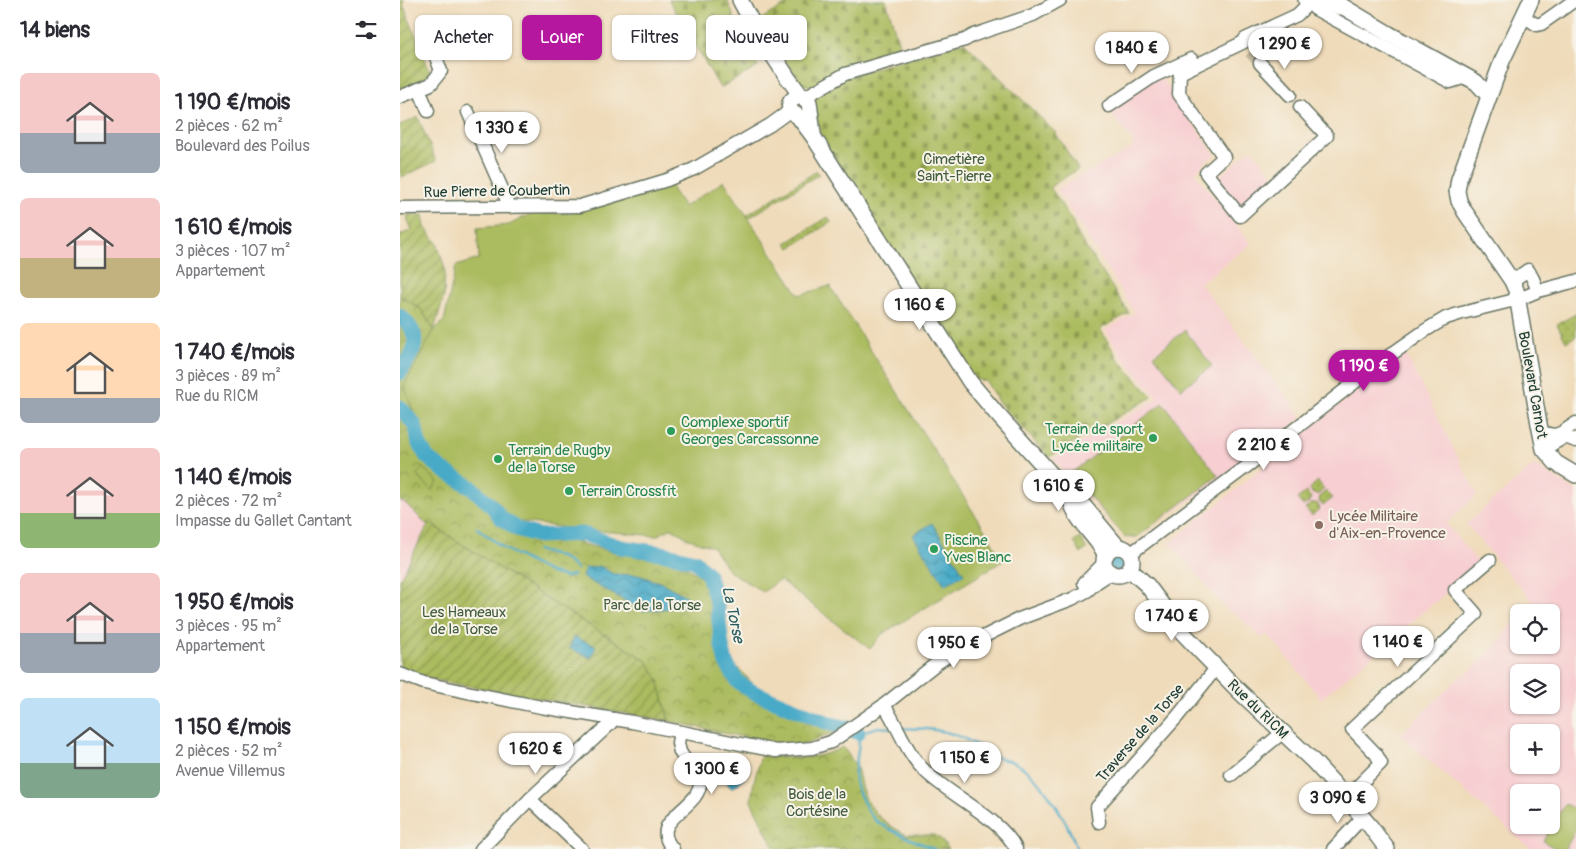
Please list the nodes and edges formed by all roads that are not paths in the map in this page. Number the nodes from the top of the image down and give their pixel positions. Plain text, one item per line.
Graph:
1 (740, 0) edge
2 (1060, 0) edge
3 (1332, 0) edge
4 (1531, 0) edge
5 (1575, 0) edge
6 (1312, 2) edge
7 (1348, 10) junction
8 (1523, 16) junction
9 (1246, 44) junction
10 (437, 60) edge
11 (1502, 61) junction
12 (1260, 63) tunnel mouth
13 (1466, 76) junction
14 (419, 89) junction
15 (1290, 96) dead end
16 (1489, 96) junction
17 (400, 97) edge
18 (1109, 106) dead end
19 (797, 107) junction
20 (1300, 107) dead end
21 (428, 111) dead end
22 (468, 112) dead end
23 (510, 207) junction
24 (400, 208) edge
25 (1512, 281) junction
26 (1576, 281) edge
27 (1538, 291) junction
28 (1519, 299) junction
29 (1576, 423) edge
30 (1540, 431) junction
31 (1576, 441) edge
32 (1544, 449) junction
33 (1576, 475) edge
34 (1116, 560) junction
35 (1490, 560) dead end
36 (1217, 668) junction
37 (402, 678) edge
38 (884, 705) junction
39 (614, 719) junction
40 (680, 732) junction
41 (1282, 732) junction
42 (1231, 776) dead end
43 (1346, 798) junction
44 (530, 800) junction
45 (1363, 817) junction
46 (1099, 822) dead end
47 (488, 847) edge
48 (582, 849) edge
49 (673, 849) edge
50 (1016, 849) edge
51 (1333, 849) edge
52 (1387, 849) edge

1 - 19 main road, Rue du RICM
2 - 19 street, Rue Pierre de Coubertin
3 - 7 main road
4 - 8 main road, Boulevard Carnot
5 - 8 street
6 - 7 main road
6 - 9 street
6 - 13 street
7 - 13 main road
8 - 11 main road, Boulevard Carnot
9 - 18 street
9 - 20 street
10 - 14 street
11 - 13 main road
11 - 16 main road, Boulevard Carnot
12 - 15 street
13 - 16 main road
14 - 17 street
14 - 21 street
16 - 25 main road, Boulevard Carnot
19 - 23 street, Rue Pierre de Coubertin
19 - 34 main road, Rue du RICM
22 - 23 street
23 - 24 street, Rue Pierre de Coubertin
25 - 27 street
25 - 28 main road, Boulevard Carnot
26 - 27 street
27 - 28 street
28 - 30 main road, Boulevard Carnot
28 - 34 street
29 - 30 street
30 - 32 main road, Boulevard Carnot
31 - 32 street
32 - 33 main road, Boulevard Carnot
34 - 36 main road, Rue du RICM
34 - 38 street
35 - 43 street
36 - 41 main road, Rue du RICM
36 - 46 street, Traverse de la Torse
37 - 39 street
38 - 40 street
38 - 50 street
39 - 40 street
39 - 44 street
40 - 49 street
41 - 42 street
41 - 43 main road, Rue du RICM
43 - 45 main road, Rue du RICM
44 - 47 street
44 - 48 street
45 - 51 street
45 - 52 main road, Rue du RICM

